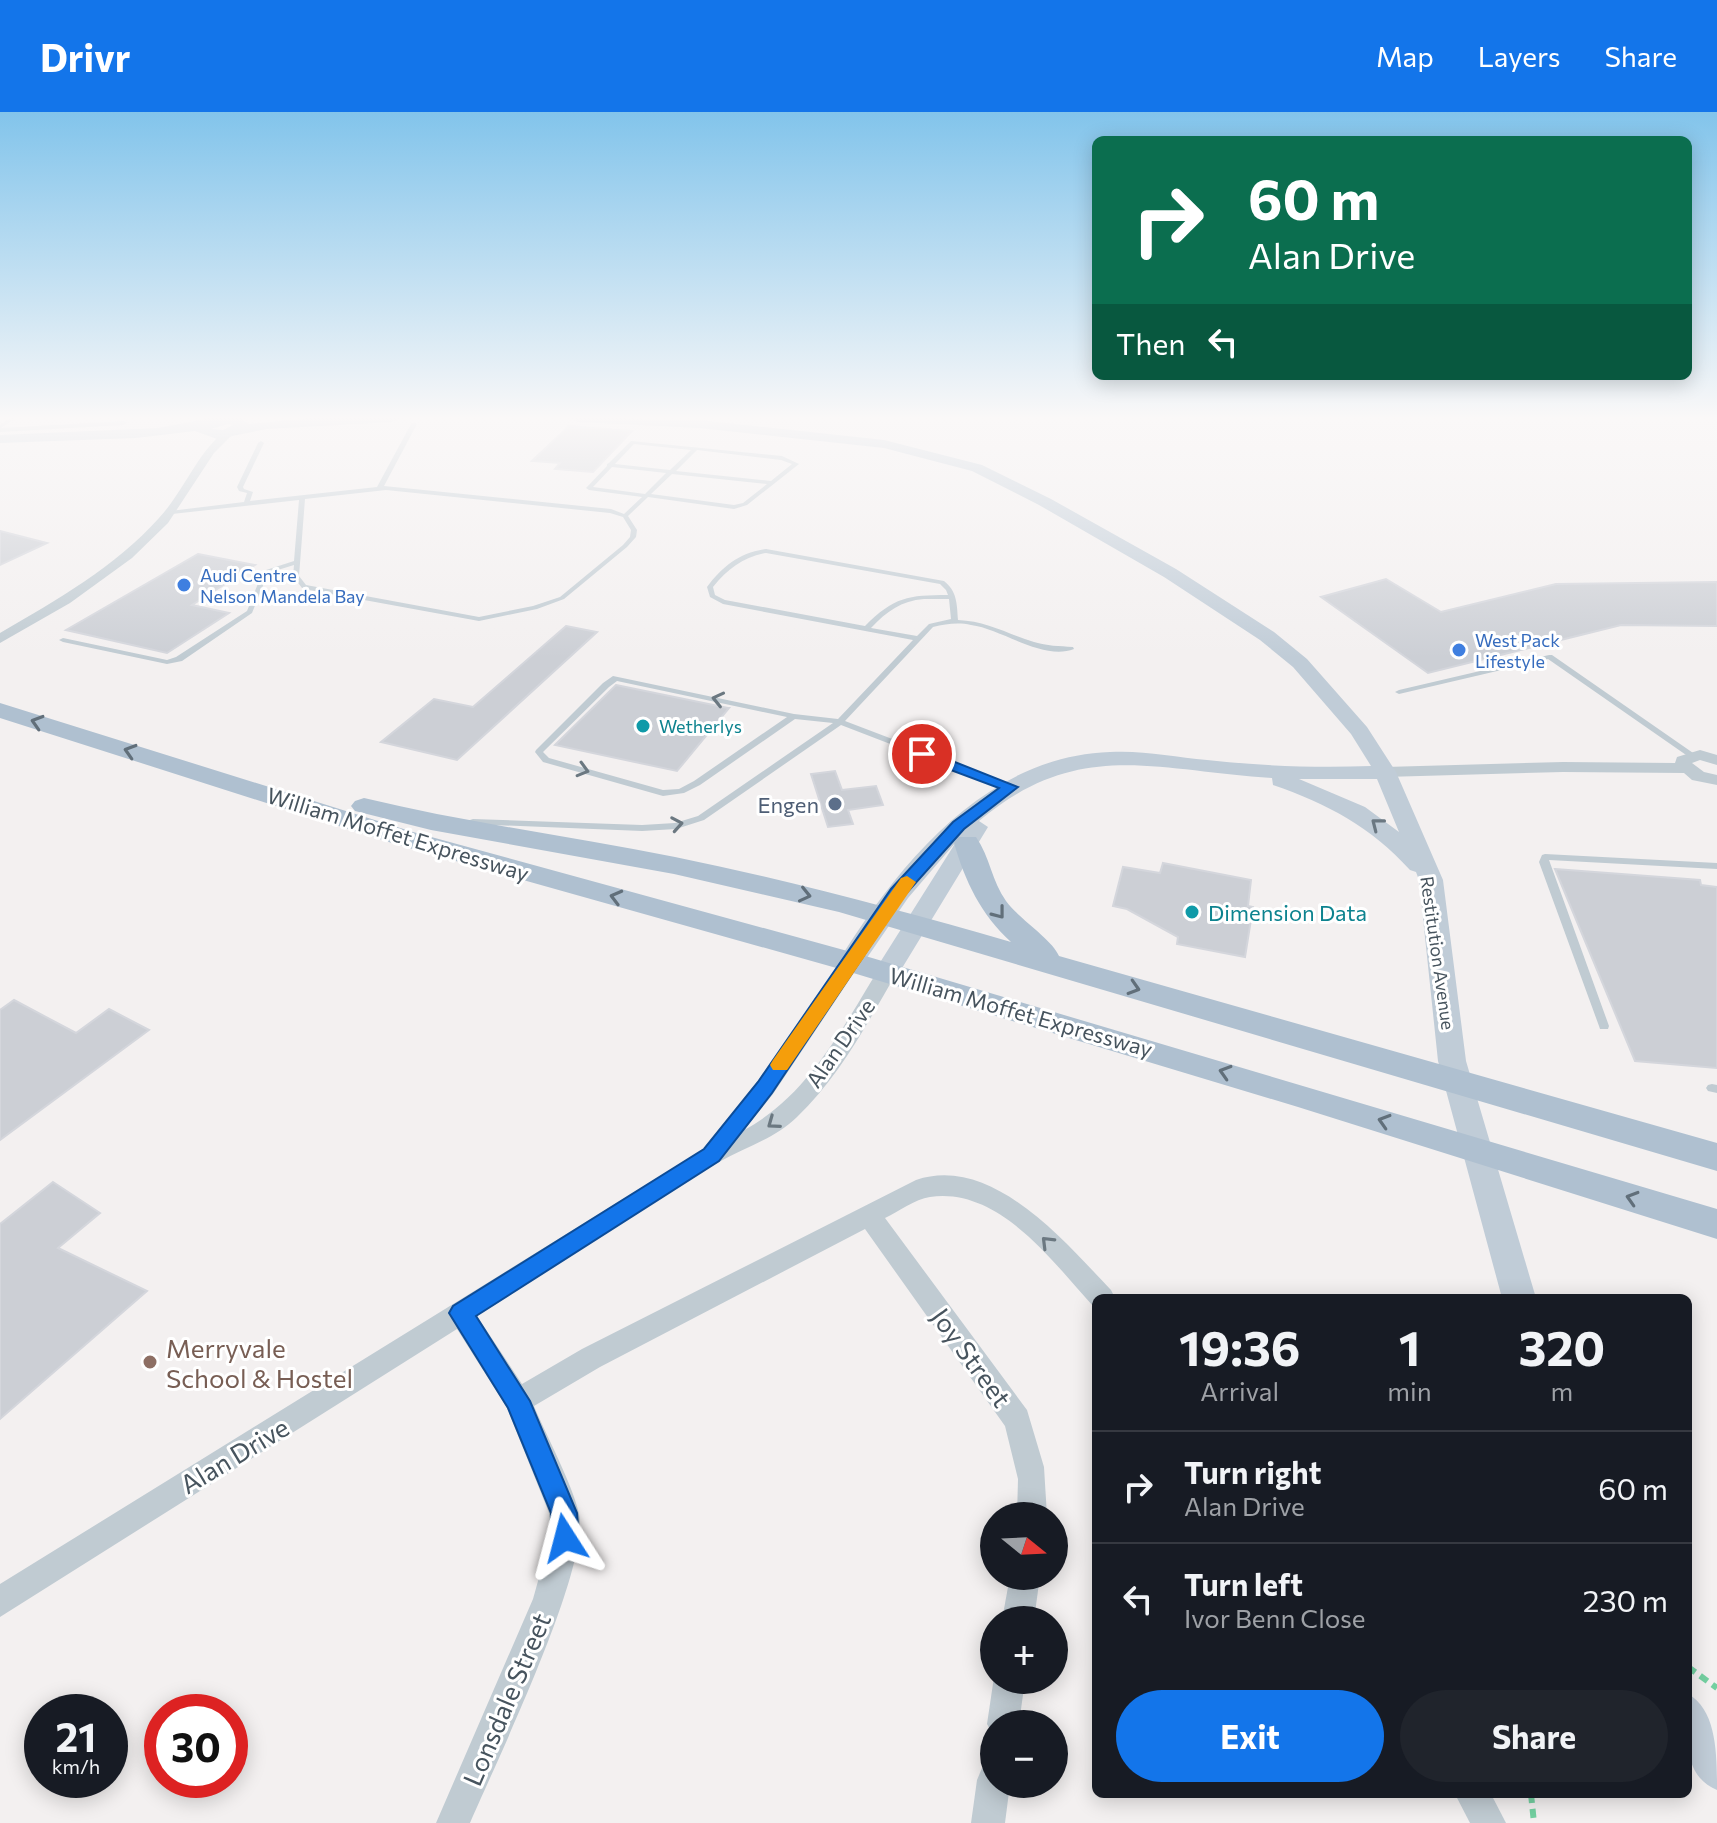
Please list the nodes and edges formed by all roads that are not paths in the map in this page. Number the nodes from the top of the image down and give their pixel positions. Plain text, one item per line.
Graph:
1 (302, 497) edge
2 (179, 498) edge
3 (248, 498) edge
4 (295, 498) edge
5 (483, 498) edge
6 (644, 498) edge
7 (653, 498) edge
8 (753, 498) edge
9 (1038, 498) edge
10 (246, 504) junction
11 (172, 512) junction
12 (625, 516) junction
13 (296, 562) junction
14 (952, 597) junction
15 (955, 621) junction
16 (866, 629) junction
17 (916, 638) junction
18 (0, 639) edge
19 (63, 640) dead end
20 (1070, 649) dead end
21 (0, 690) edge
22 (1399, 692) dead end
23 (0, 710) edge
24 (794, 716) junction
25 (840, 722) junction
26 (1717, 760) edge
27 (1689, 762) junction
28 (1256, 771) junction
29 (1385, 772) junction
30 (1716, 781) edge
31 (1003, 792) junction
32 (431, 822) junction
33 (967, 843) junction
34 (1717, 866) edge
35 (1431, 880) junction
36 (883, 914) junction
37 (917, 924) junction
38 (851, 962) junction
39 (1060, 966) junction
40 (887, 972) junction
41 (1604, 1026) dead end
42 (1706, 1154) edge
43 (712, 1155) junction
44 (869, 1215) junction
45 (1712, 1223) edge
46 (1098, 1294) edge
47 (1518, 1294) edge
48 (461, 1313) junction
49 (518, 1401) junction
50 (1033, 1502) edge
51 (0, 1602) edge
52 (1692, 1722) edge
53 (1717, 1768) edge
54 (991, 1798) edge
55 (1474, 1798) edge
56 (453, 1823) edge
57 (988, 1823) edge
58 (1489, 1823) edge

1 - 13 lane
2 - 11 street
3 - 10 lane
4 - 10 lane
5 - 12 lane
6 - 12 lane
7 - 8 lane
9 - 29 street, Restitution Avenue
10 - 11 lane
11 - 18 street
12 - 13 lane
13 - 19 lane
14 - 15 lane
14 - 16 lane
14 - 16 lane
15 - 17 lane
15 - 20 lane
16 - 17 lane
17 - 25 lane
21 - 32 main road, William Moffet Expressway
22 - 27 lane
38 -> 23 main road, William Moffet Expressway
24 -> 24 lane
24 - 25 lane
25 - 31 lane
32 -> 25 lane
26 - 27 street
27 - 29 street
27 - 30 street
28 - 29 street
28 - 31 street
35 -> 28 street
29 - 35 street, Restitution Avenue
31 - 33 street, Alan Drive
31 - 36 street, Alan Drive
32 -> 36 main road, William Moffet Expressway
33 - 37 street, Alan Drive
33 -> 39 main road
34 - 41 lane
35 - 47 street, Restitution Avenue
36 - 37 main road, William Moffet Expressway
36 - 38 street, Alan Drive
37 - 39 main road, William Moffet Expressway
37 - 40 street, Alan Drive
38 - 40 main road, William Moffet Expressway
38 - 43 street, Alan Drive
39 -> 42 main road, William Moffet Expressway
40 -> 43 street, Alan Drive
45 -> 40 main road, William Moffet Expressway
43 - 48 street, Alan Drive
46 -> 44 street
44 - 49 street
44 - 50 street, Joy Street
48 - 49 street, Lonsdale Street
48 - 51 street, Alan Drive
49 - 56 street, Lonsdale Street
52 - 53 street
54 - 57 street
55 - 58 street

